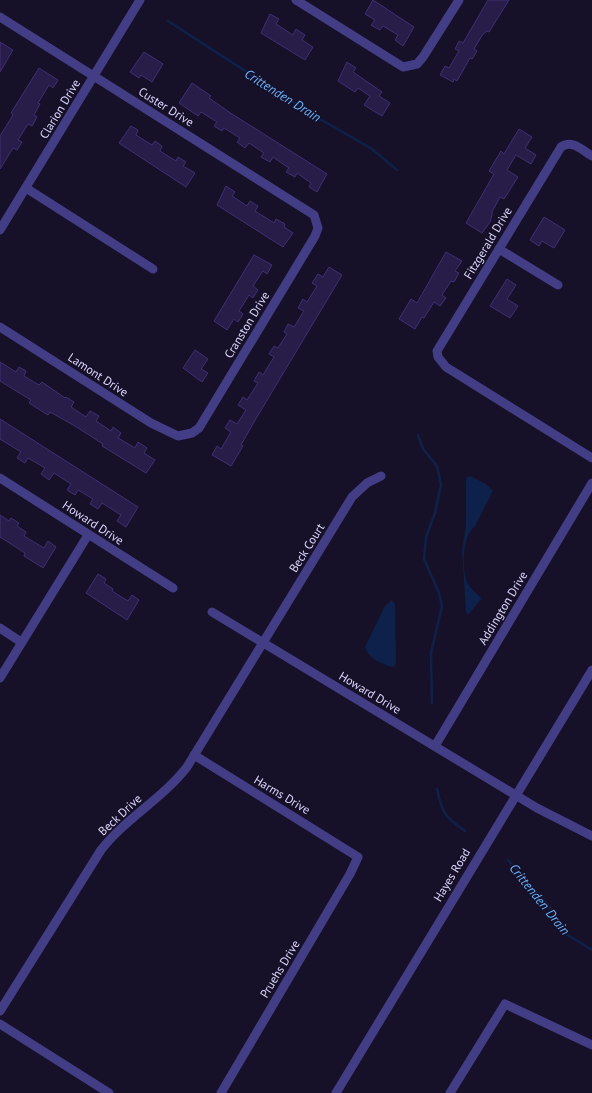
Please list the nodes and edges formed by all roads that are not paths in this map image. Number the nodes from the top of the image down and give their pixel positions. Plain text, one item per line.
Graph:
1 (140, 0) edge
2 (296, 0) edge
3 (458, 0) edge
4 (0, 16) edge
5 (94, 76) junction
6 (592, 156) edge
7 (26, 188) junction
8 (316, 220) joint
9 (0, 230) edge
10 (499, 249) junction
11 (153, 269) dead end
12 (558, 285) dead end
13 (0, 327) edge
14 (186, 436) joint
15 (592, 458) edge
16 (381, 476) dead end
17 (0, 478) edge
18 (592, 483) edge
19 (88, 535) junction
20 (173, 588) dead end
21 (212, 612) dead end
22 (0, 628) edge
23 (22, 642) junction
24 (263, 642) junction
25 (592, 670) edge
26 (0, 678) edge
27 (435, 746) junction
28 (194, 755) junction
29 (516, 795) junction
30 (592, 836) edge
31 (358, 857) joint
32 (0, 1011) edge
33 (0, 1024) edge
34 (592, 1046) edge
35 (109, 1093) edge
36 (221, 1093) edge
37 (336, 1093) edge
38 (450, 1093) edge

1 - 5 street, Clarion Drive
2 - 3 street
4 - 5 street, Custer Drive
5 - 7 street, Clarion Drive
5 - 8 street, Custer Drive
6 - 10 street, Fitzgerald Drive
7 - 9 street, Clarion Drive
7 - 11 street
8 - 14 street, Cranston Drive
10 - 12 street
10 - 15 street, Fitzgerald Drive
13 - 14 street, Lamont Drive
16 - 24 street, Beck Court
17 - 19 street, Howard Drive
18 - 27 street, Addington Drive
19 - 20 street, Howard Drive
19 - 23 street
21 - 24 street, Howard Drive
22 - 23 street
23 - 26 street
24 - 27 street, Howard Drive
24 - 28 street, Beck Drive
25 - 29 street, Hayes Road
27 - 29 street, Howard Drive
28 - 31 street, Harms Drive
28 - 32 street, Beck Drive
29 - 30 street, Howard Drive
29 - 37 street, Hayes Road
31 - 36 street, Pruehs Drive
33 - 35 street
34 - 38 street

